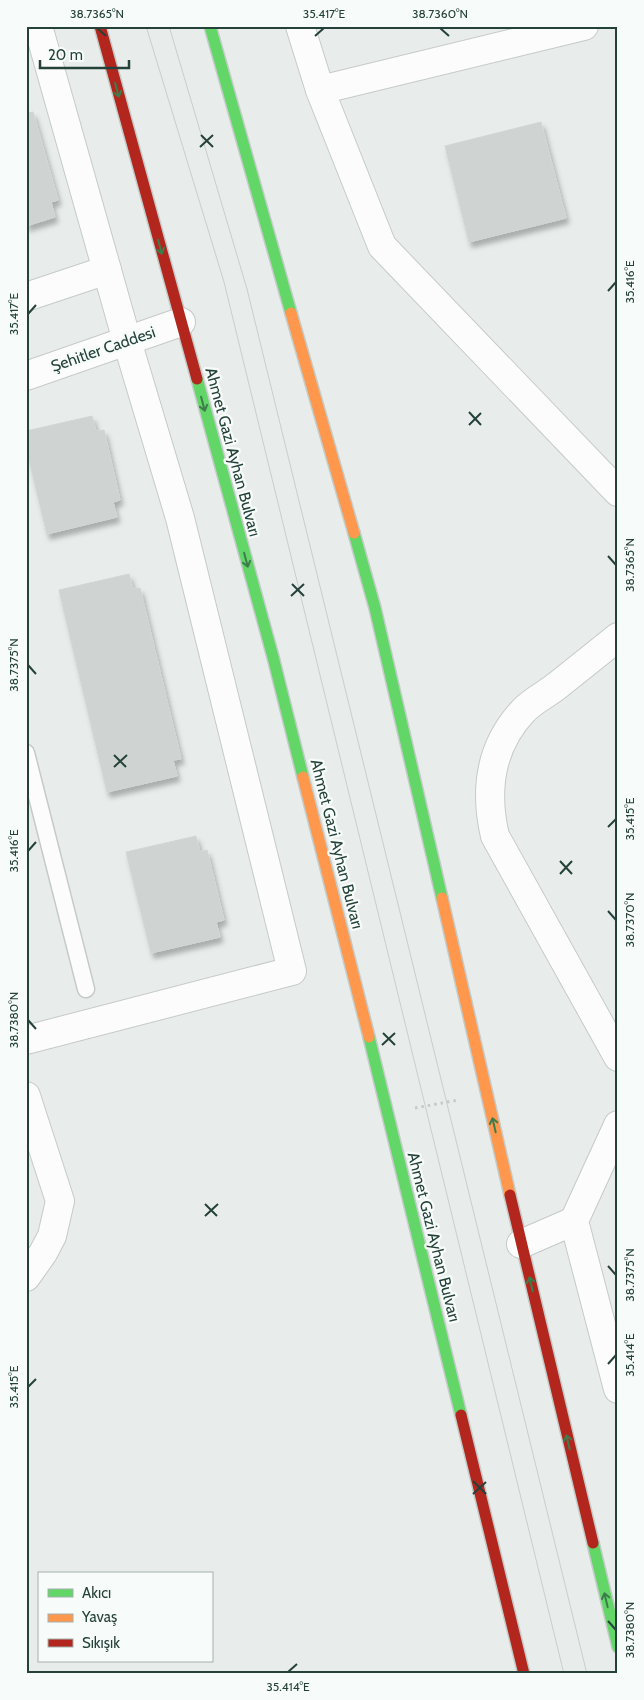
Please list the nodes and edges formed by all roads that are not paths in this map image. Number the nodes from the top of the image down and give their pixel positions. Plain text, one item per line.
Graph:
1 (38, 26) edge
2 (100, 26) edge
3 (210, 26) edge
4 (300, 26) edge
5 (584, 26) edge
6 (320, 90) junction
7 (107, 270) junction
8 (26, 297) edge
9 (180, 322) junction
10 (127, 341) junction
11 (26, 376) edge
12 (618, 492) edge
13 (618, 637) edge
14 (26, 753) edge
15 (31, 794) edge
16 (86, 989) dead end
17 (26, 1040) edge
18 (618, 1057) edge
19 (26, 1096) edge
20 (618, 1125) edge
21 (574, 1221) junction
22 (521, 1244) junction
23 (26, 1277) edge
24 (618, 1389) edge
25 (618, 1647) edge
26 (524, 1674) edge

1 - 7 street
2 -> 9 main road, Ahmet Gazi Ayhan Bulvarı
22 -> 3 main road
4 - 6 street
5 - 6 street
6 - 12 street
7 - 8 street
7 - 10 street
9 - 10 street, Şehitler Caddesi
9 -> 26 main road, Ahmet Gazi Ayhan Bulvarı
10 - 11 street, Şehitler Caddesi
10 - 17 street
13 - 18 street
14 - 15 lane
15 - 16 lane
19 - 23 street
20 - 21 street
21 - 22 street
21 - 24 street
25 -> 22 main road

